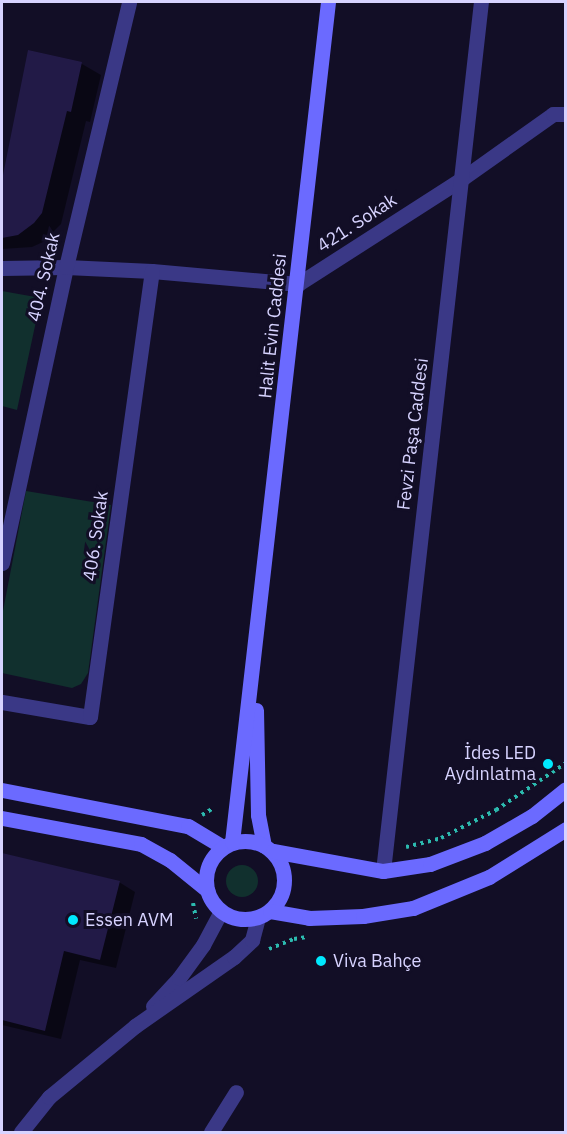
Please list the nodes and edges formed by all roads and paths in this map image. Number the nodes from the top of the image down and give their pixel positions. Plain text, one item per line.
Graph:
1 (129, 2) edge
2 (328, 2) edge
3 (481, 2) edge
4 (566, 114) edge
5 (463, 178) junction
6 (66, 267) junction
7 (2, 268) edge
8 (152, 271) junction
9 (298, 284) junction
10 (2, 563) edge
11 (255, 656) junction
12 (2, 702) edge
13 (566, 763) edge
14 (566, 789) edge
15 (2, 790) edge
16 (2, 818) edge
17 (566, 829) edge
18 (228, 845) junction
19 (268, 848) junction
20 (385, 850) junction
21 (383, 872) junction
22 (207, 890) junction
23 (192, 900) dead end
24 (221, 910) junction
25 (264, 914) junction
26 (196, 923) dead end
27 (135, 1026) junction
28 (236, 1092) dead end
29 (21, 1132) edge
30 (211, 1132) edge

1 - 6 street, 404. Sokak
2 - 9 main road, Halit Evin Caddesi
3 - 5 street, Fevzi Paşa Caddesi
4 - 5 street, 421. Sokak
5 - 9 street, 421. Sokak
5 - 20 street, Fevzi Paşa Caddesi
6 - 7 street
6 - 8 street
6 - 10 street, 404. Sokak
8 - 9 street
8 - 12 street, 406. Sokak
9 - 11 main road, Halit Evin Caddesi
11 - 18 main road, Halit Evin Caddesi
11 - 19 main road, Halit Evin Caddesi
13 - 20 path
14 - 21 main road
15 - 18 main road
16 - 22 main road
17 - 25 main road
18 - 19 main road
18 - 22 main road
19 - 21 main road
19 - 25 main road
20 - 21 street, Fevzi Paşa Caddesi
22 - 24 main road
23 - 26 path
24 - 25 main road
24 - 27 street
25 - 27 street
27 - 29 street
28 - 30 street

